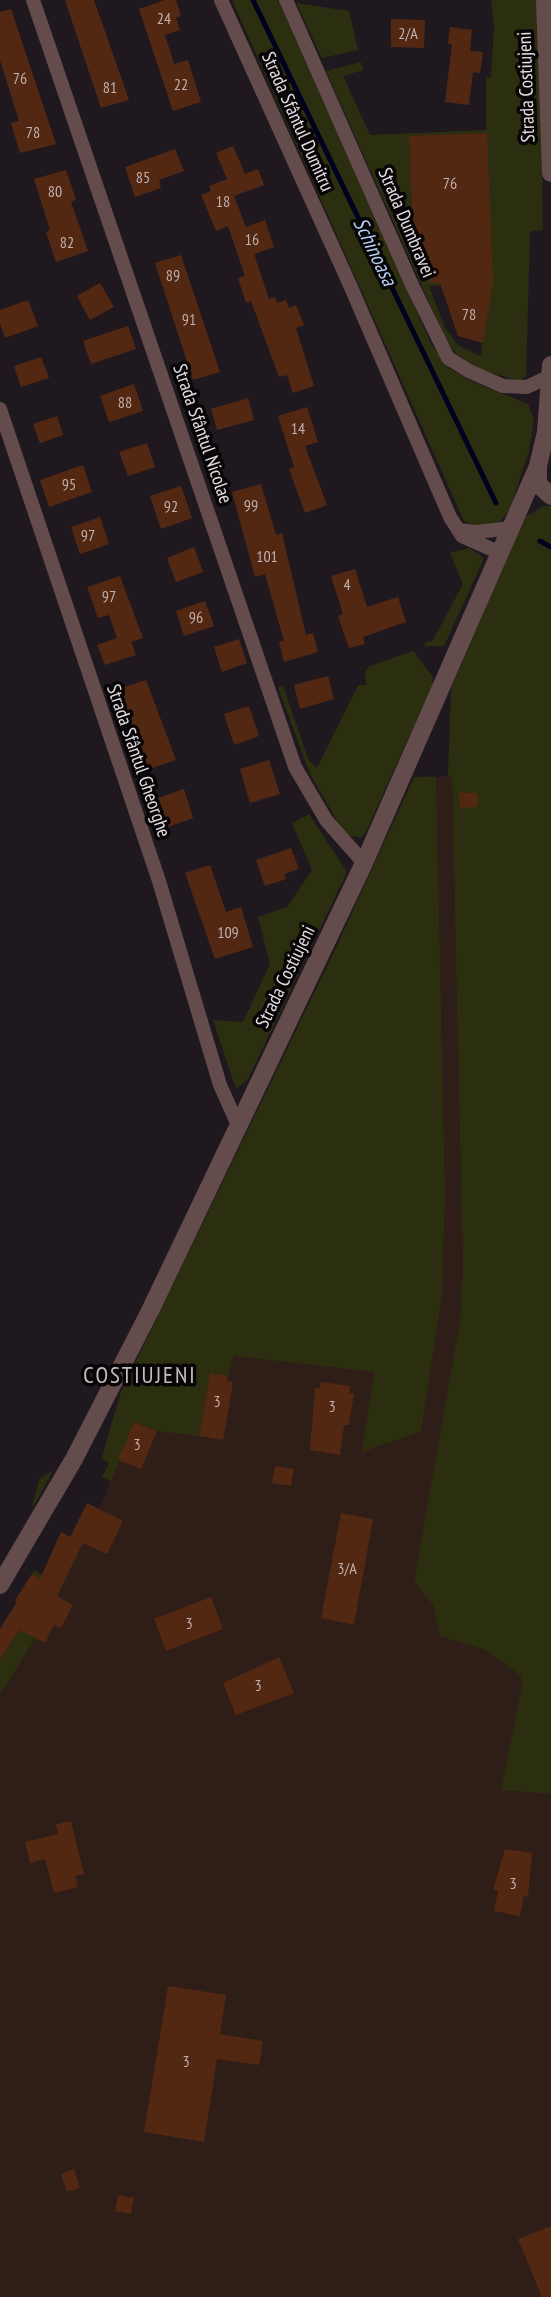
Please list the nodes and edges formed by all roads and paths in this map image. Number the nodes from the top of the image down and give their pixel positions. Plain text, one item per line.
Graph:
1 (33, 0) edge
2 (221, 0) edge
3 (286, 0) edge
4 (545, 0) edge
5 (551, 173) edge
6 (551, 365) edge
7 (550, 376) edge
8 (550, 396) edge
9 (0, 409) edge
10 (538, 466) junction
11 (549, 495) edge
12 (523, 505) junction
13 (510, 528) junction
14 (457, 530) junction
15 (498, 552) junction
16 (364, 863) junction
17 (238, 1125) junction
18 (0, 1585) edge

1 - 16 street, Strada Sfântul Nicolae
2 - 14 street, Strada Sfântul Dumitru
3 - 7 street, Strada Dumbravei
4 - 5 street, Strada Costiujeni
6 - 7 street, Strada Costiujeni
7 - 8 street, Strada Costiujeni
8 - 10 street, Strada Costiujeni
9 - 17 street, Strada Sfântul Gheorghe
10 - 11 street
10 - 12 street, Strada Costiujeni
11 - 12 street
12 - 13 street, Strada Costiujeni
13 - 14 street
13 - 15 street, Strada Costiujeni
14 - 15 street
15 - 16 street, Strada Costiujeni
16 - 17 street, Strada Costiujeni
17 - 18 street, Strada Costiujeni

